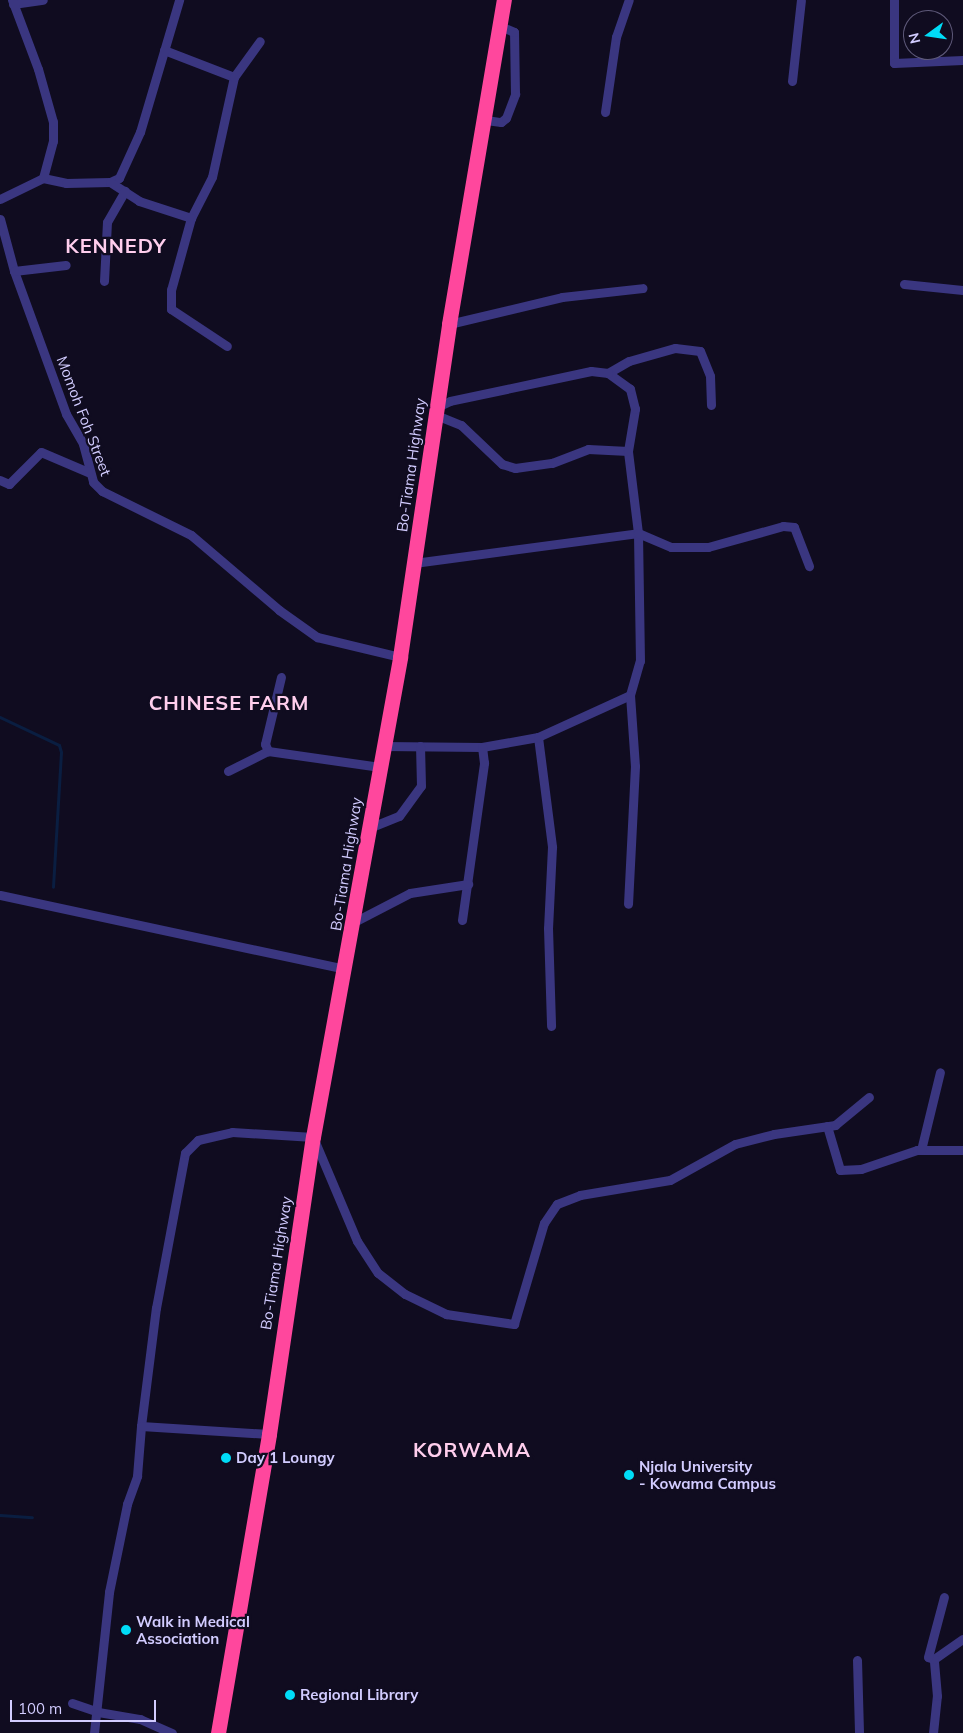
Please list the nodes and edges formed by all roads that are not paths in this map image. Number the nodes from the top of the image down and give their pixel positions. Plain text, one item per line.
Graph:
1 (43, 0) edge
2 (180, 0) edge
3 (504, 0) edge
4 (629, 0) edge
5 (801, 0) edge
6 (894, 0) edge
7 (13, 2) edge
8 (500, 26) junction
9 (260, 41) dead end
10 (164, 50) junction
11 (963, 60) edge
12 (234, 78) junction
13 (792, 81) dead end
14 (605, 112) dead end
15 (486, 120) junction
16 (43, 178) junction
17 (110, 182) junction
18 (125, 191) junction
19 (0, 199) edge
20 (191, 218) junction
21 (0, 220) edge
22 (66, 265) dead end
23 (14, 271) junction
24 (104, 281) dead end
25 (904, 284) dead end
26 (643, 288) dead end
27 (963, 290) edge
28 (449, 324) junction
29 (227, 346) dead end
30 (608, 373) junction
31 (711, 405) dead end
32 (437, 411) junction
33 (628, 451) junction
34 (88, 472) junction
35 (0, 480) edge
36 (638, 533) junction
37 (414, 563) junction
38 (809, 566) dead end
39 (400, 657) junction
40 (281, 677) dead end
41 (630, 695) junction
42 (538, 737) junction
43 (383, 746) junction
44 (420, 746) junction
45 (482, 747) junction
46 (268, 751) junction
47 (380, 767) junction
48 (228, 770) dead end
49 (369, 828) junction
50 (468, 884) junction
51 (0, 896) edge
52 (628, 904) dead end
53 (462, 920) dead end
54 (354, 922) junction
55 (346, 969) junction
56 (551, 1026) dead end
57 (940, 1072) dead end
58 (869, 1097) dead end
59 (827, 1126) junction
60 (313, 1137) junction
61 (921, 1150) junction
62 (963, 1150) edge
63 (141, 1426) junction
64 (269, 1434) junction
65 (944, 1597) dead end
66 (963, 1639) edge
67 (931, 1658) junction
68 (857, 1660) dead end
69 (72, 1703) dead end
70 (98, 1712) junction
71 (94, 1733) edge
72 (172, 1733) edge
73 (218, 1733) edge
74 (859, 1733) edge
75 (933, 1733) edge

1 - 7 street
2 - 10 street
3 - 8 highway, Bo-Tiama Highway
4 - 14 street
5 - 13 street
6 - 11 street
7 - 16 street
8 - 15 highway, Bo-Tiama Highway
8 - 15 street
9 - 12 street
10 - 12 street
10 - 17 street
12 - 20 street
15 - 28 highway, Bo-Tiama Highway
16 - 17 street
16 - 19 street
17 - 18 street
18 - 20 street
18 - 24 street
20 - 29 street
21 - 23 street, Momoh Foh Street
22 - 23 street
23 - 34 street, Momoh Foh Street
25 - 27 street
26 - 28 street
28 - 32 highway, Bo-Tiama Highway
30 - 31 street
30 - 32 street
30 - 33 street
32 - 33 street
32 - 37 highway, Bo-Tiama Highway
33 - 36 street
34 - 35 street
34 - 39 street, Momoh Foh Street
36 - 37 street
36 - 38 street
36 - 41 street
37 - 39 highway, Bo-Tiama Highway
39 - 43 highway, Bo-Tiama Highway
40 - 46 street
41 - 42 street
41 - 52 street
42 - 45 street
42 - 56 street
43 - 44 street
43 - 47 highway, Bo-Tiama Highway
44 - 45 street
44 - 49 street
45 - 50 street
46 - 47 street
46 - 48 street
47 - 49 highway, Bo-Tiama Highway
49 - 54 highway, Bo-Tiama Highway
50 - 53 street
50 - 54 street
51 - 55 street
54 - 55 highway, Bo-Tiama Highway
55 - 60 highway, Bo-Tiama Highway
57 - 61 street
58 - 59 street
59 - 60 street
59 - 61 street
60 - 63 street
60 - 64 highway, Bo-Tiama Highway
61 - 62 street
63 - 64 street
63 - 70 street
64 - 73 highway, Bo-Tiama Highway
65 - 67 street
66 - 67 street
67 - 75 street
68 - 74 street
69 - 70 street
70 - 71 street
70 - 72 street

